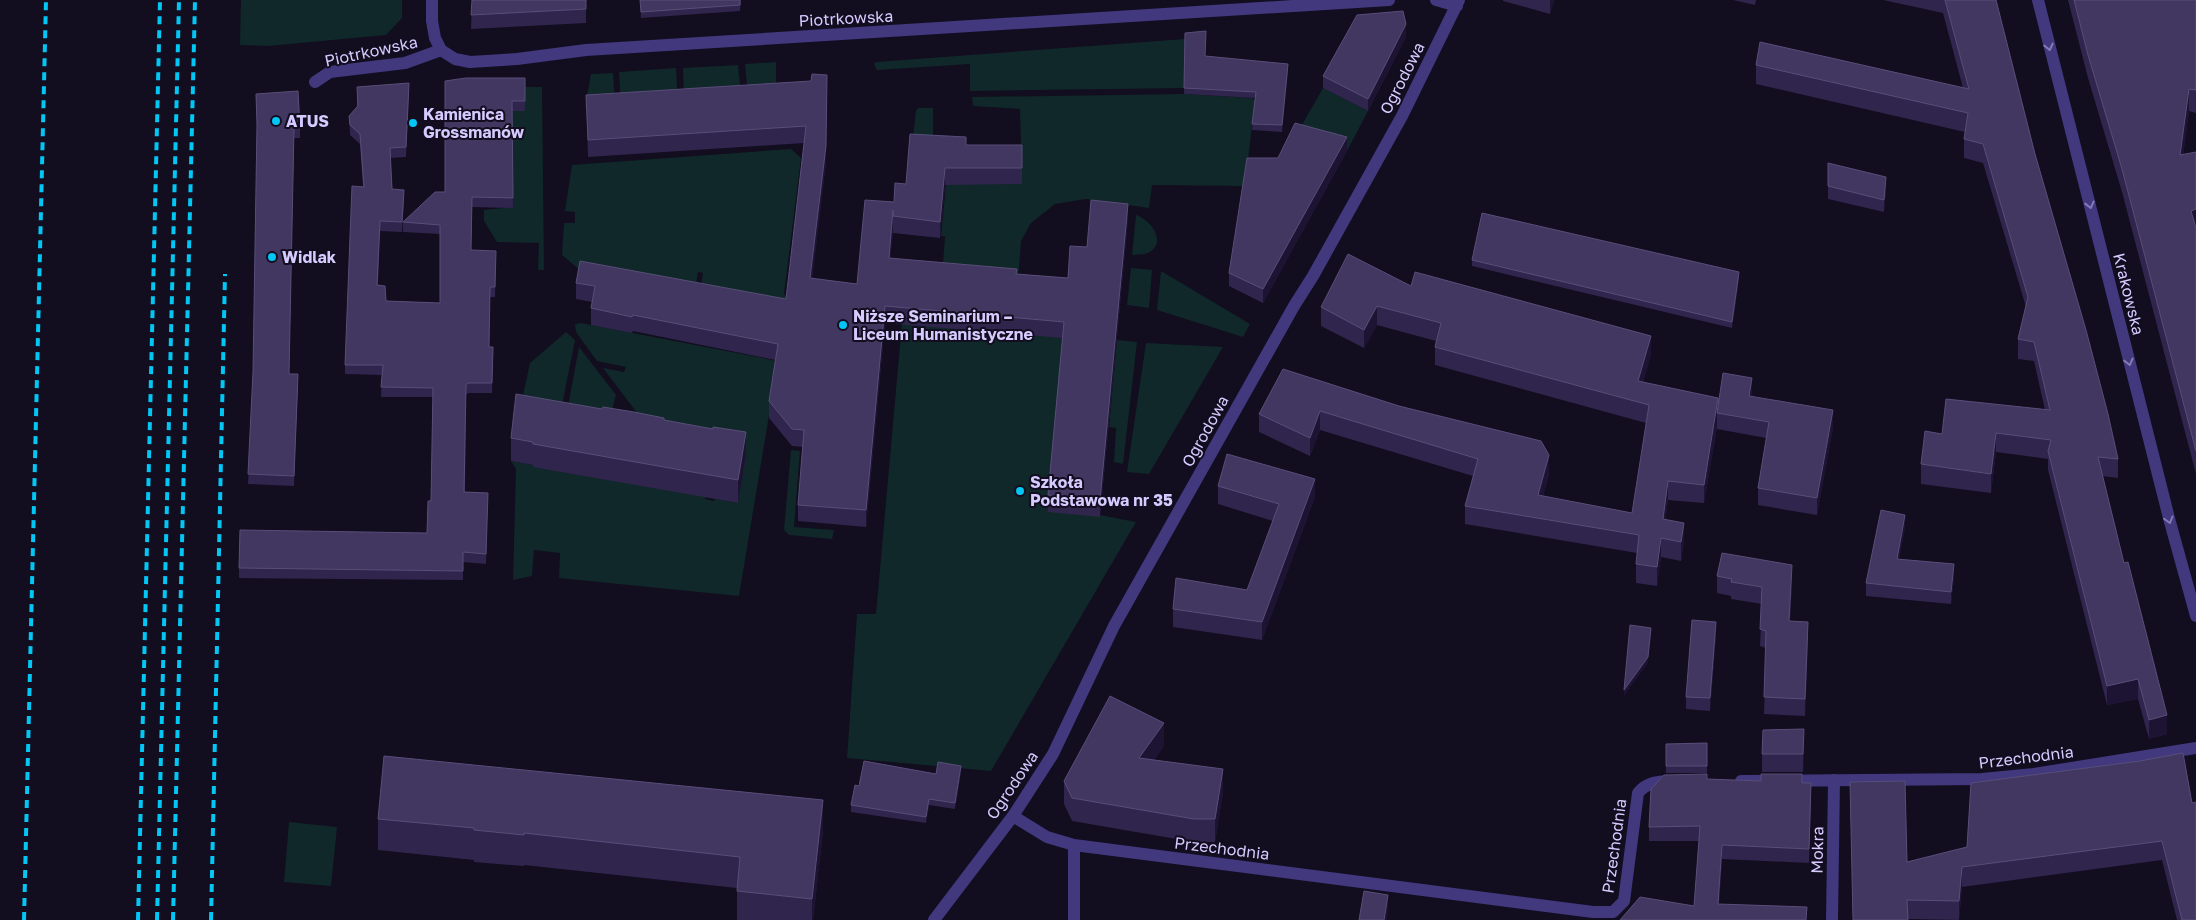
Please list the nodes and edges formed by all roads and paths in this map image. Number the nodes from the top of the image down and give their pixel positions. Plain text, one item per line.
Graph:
1 (432, 0) edge
2 (1389, 0) edge
3 (1436, 0) edge
4 (2038, 0) edge
5 (1458, 3) edge
6 (442, 50) junction
7 (315, 82) dead end
8 (2193, 595) edge
9 (2196, 616) edge
10 (2196, 748) edge
11 (1834, 780) junction
12 (1690, 781) edge
13 (1728, 781) edge
14 (1013, 816) junction
15 (1074, 845) junction
16 (934, 920) edge
17 (1074, 920) edge
18 (1832, 920) edge

1 - 6 street
2 - 6 street, Piotrkowska
3 - 5 street
4 -> 8 street, Krakowska
5 - 14 street, Ogrodowa
6 - 7 street, Piotrkowska
8 - 9 street, Krakowska
10 - 11 street, Przechodnia
11 - 13 street, Przechodnia
11 - 18 street, Mokra
12 - 15 street, Przechodnia
14 - 15 street, Przechodnia
14 - 16 street, Ogrodowa
15 - 17 street

